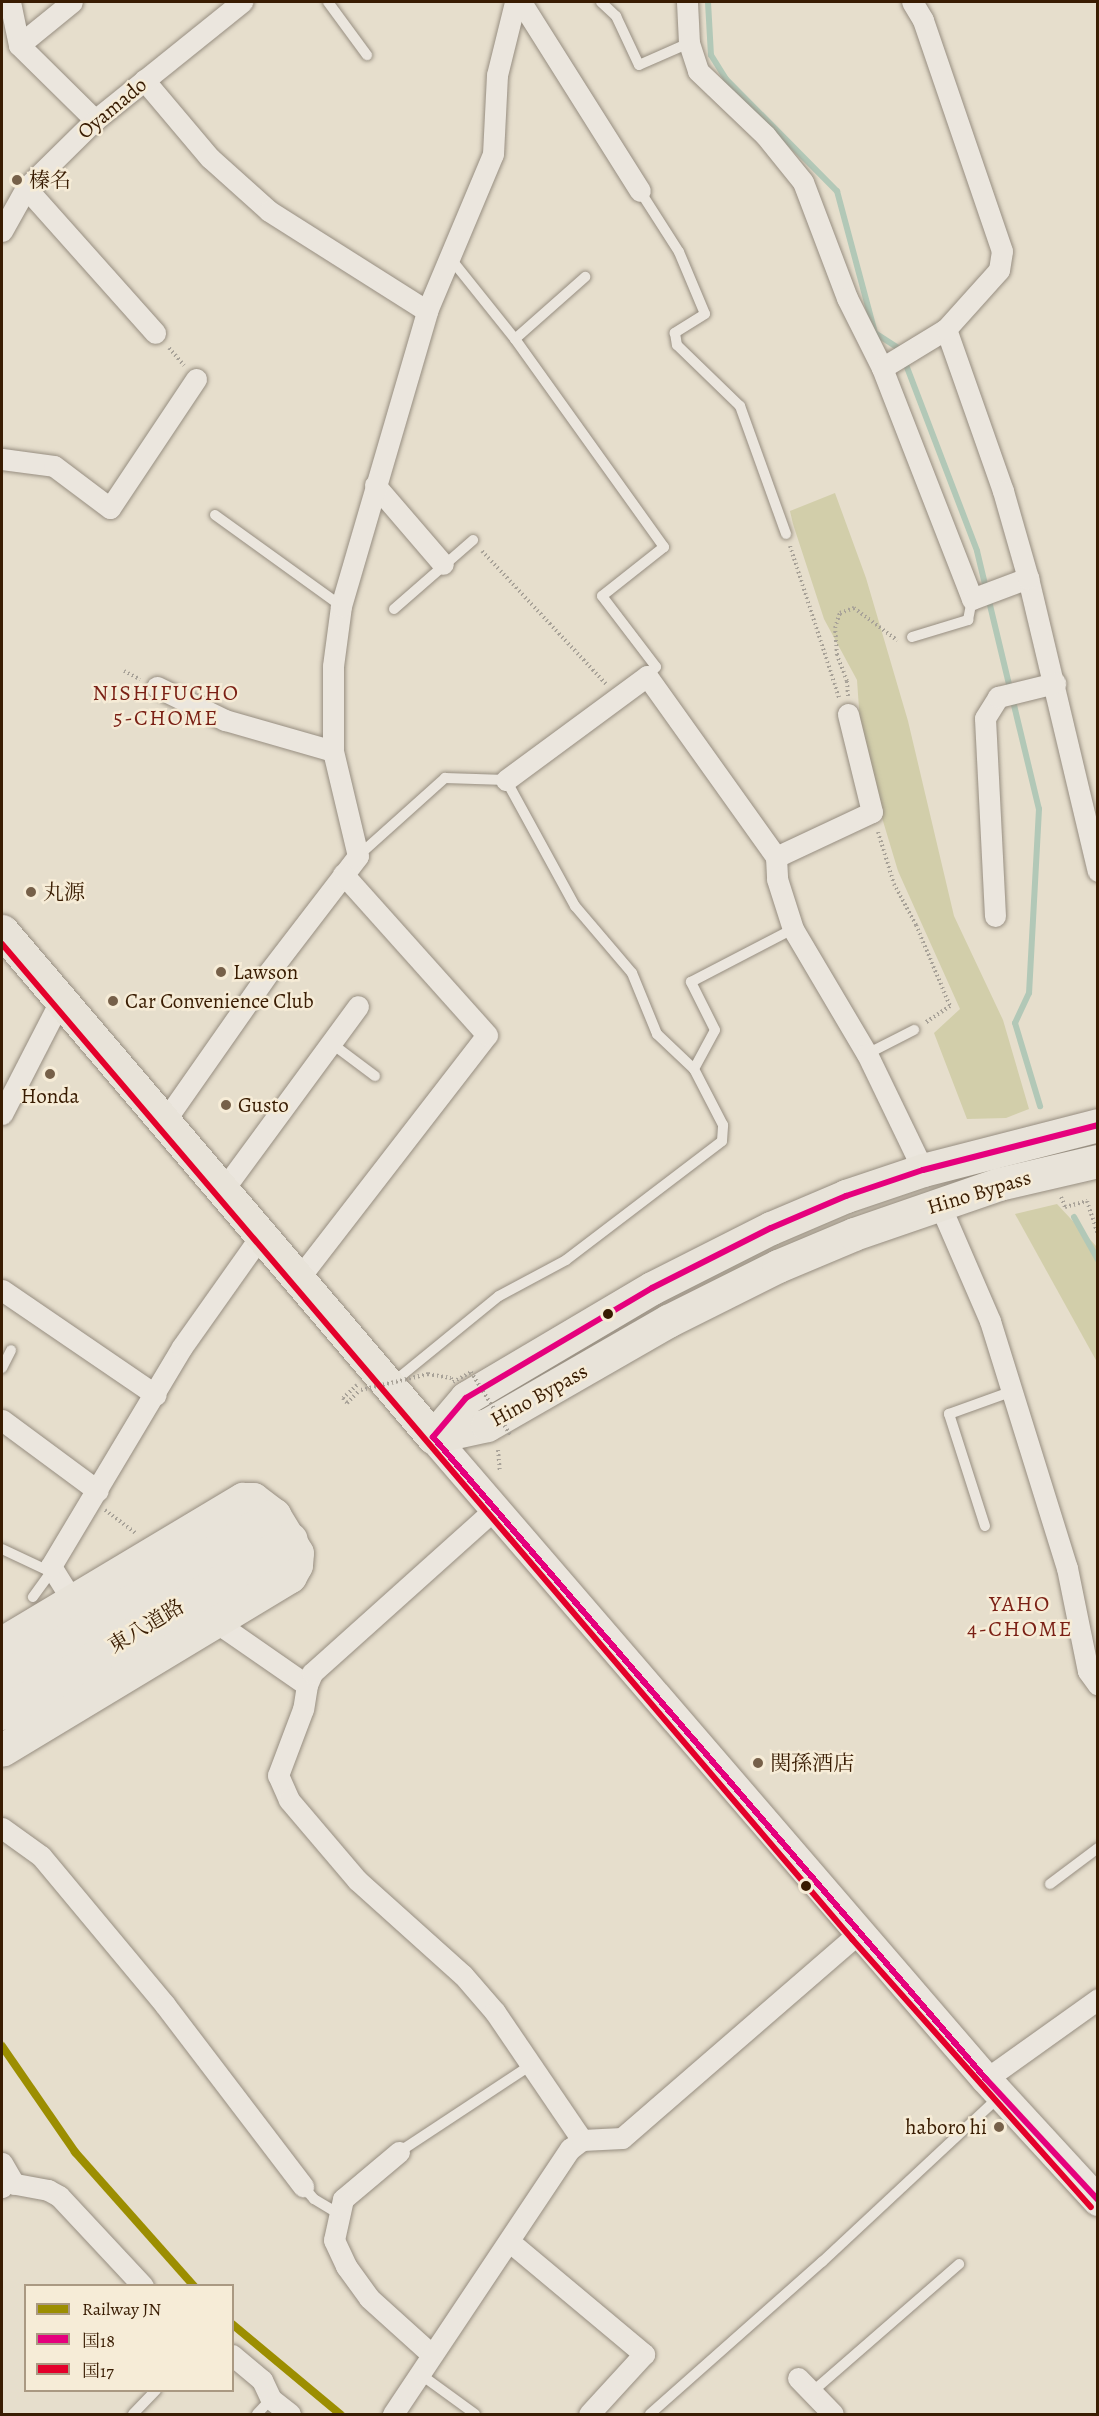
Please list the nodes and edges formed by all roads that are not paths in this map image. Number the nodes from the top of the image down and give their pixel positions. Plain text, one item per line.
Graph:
1 (10, 2) edge
2 (72, 2) edge
3 (242, 2) edge
4 (328, 2) edge
5 (515, 2) edge
6 (521, 2) edge
7 (601, 2) edge
8 (687, 2) edge
9 (912, 2) edge
10 (689, 43) junction
11 (19, 45) junction
12 (367, 55) dead end
13 (144, 80) junction
14 (95, 120) junction
15 (27, 188) junction
16 (639, 191) joint
17 (2, 231) edge
18 (451, 259) junction
19 (585, 277) dead end
20 (427, 311) junction
21 (945, 329) junction
22 (515, 339) junction
23 (161, 340) road end
24 (896, 360) junction
25 (196, 379) dead end
26 (2, 459) edge
27 (375, 485) junction
28 (215, 515) dead end
29 (786, 534) road end
30 (473, 540) road end
31 (444, 564) junction
32 (1028, 578) junction
33 (983, 595) junction
34 (341, 606) junction
35 (394, 609) dead end
36 (912, 637) road end
37 (647, 676) junction
38 (1055, 683) junction
39 (157, 687) dead end
40 (848, 714) road end
41 (333, 751) junction
42 (506, 780) junction
43 (358, 856) junction
44 (776, 857) junction
45 (1098, 871) edge
46 (343, 874) junction
47 (996, 916) dead end
48 (793, 929) junction
49 (2, 931) edge
50 (60, 1002) junction
51 (358, 1006) dead end
52 (914, 1030) road end
53 (331, 1043) junction
54 (867, 1054) junction
55 (693, 1069) junction
56 (375, 1076) dead end
57 (2, 1114) edge
58 (165, 1122) junction
59 (1098, 1125) edge
60 (1098, 1161) edge
61 (923, 1170) junction
62 (224, 1190) junction
63 (939, 1203) junction
64 (262, 1234) junction
65 (298, 1278) junction
66 (2, 1290) edge
67 (11, 1350) dead end
68 (2, 1368) edge
69 (369, 1386) junction
70 (1011, 1392) junction
71 (156, 1395) junction
72 (2, 1420) edge
73 (433, 1437) junction
74 (95, 1496) junction
75 (495, 1509) junction
76 (985, 1526) dead end
77 (283, 1527) junction
78 (2, 1549) edge
79 (51, 1572) junction
80 (33, 1597) dead end
81 (72, 1600) junction
82 (219, 1619) junction
83 (5, 1635) edge
84 (2, 1678) edge
85 (307, 1685) junction
86 (1098, 1685) edge
87 (2, 1713) edge
88 (2, 1750) edge
89 (2, 1827) edge
90 (1098, 1848) edge
91 (1050, 1884) dead end
92 (859, 1933) junction
93 (1098, 1999) edge
94 (531, 2065) junction
95 (993, 2087) junction
96 (582, 2140) junction
97 (399, 2152) joint
98 (2, 2163) edge
99 (8, 2186) edge
100 (303, 2186) joint
101 (1098, 2201) edge
102 (337, 2213) junction
103 (510, 2242) junction
104 (959, 2265) dead end
105 (141, 2284) edge
106 (431, 2354) junction
107 (234, 2357) edge
108 (420, 2374) junction
109 (155, 2392) edge
110 (816, 2401) edge
111 (264, 2407) edge
112 (133, 2415) edge
113 (290, 2415) edge
114 (393, 2415) edge
115 (475, 2415) edge
116 (589, 2415) edge
117 (650, 2415) edge

1 - 11 street
2 - 11 street
3 - 13 street, Oyamado
4 - 12 lane
5 - 18 street
6 - 16 street
7 - 10 lane
8 - 10 street
9 - 21 street
10 - 24 street
11 - 14 street
13 - 14 street, Oyamado
13 - 20 street
14 - 15 street, Oyamado
15 - 17 street, Oyamado
15 - 23 street
16 - 29 lane
18 - 20 street
18 - 22 lane
19 - 22 lane
20 - 27 street
21 - 24 street
21 - 32 street
22 - 37 lane
24 - 33 street
25 - 26 street
27 - 31 street
27 - 34 street
28 - 34 lane
30 - 31 lane
31 - 35 lane
32 - 33 street
32 - 38 street
33 - 36 lane
34 - 41 street
37 - 42 street
37 - 44 street
38 - 45 street
38 - 47 street
39 - 41 street
40 - 44 street
41 - 43 street
42 - 43 lane
42 - 55 lane
43 - 46 street
44 - 48 street
46 - 58 street
46 - 65 street
48 - 54 street
48 - 55 lane
49 - 50 main road
50 - 57 street
50 - 58 main road
51 - 53 street
52 - 54 lane
53 - 56 lane
53 - 62 street
54 - 61 street
55 - 69 lane
58 - 62 main road
59 - 61 main road, Hino Bypass
60 - 63 main road, Hino Bypass
61 - 73 main road, Hino Bypass
62 - 64 main road
63 - 70 street
63 - 73 main road, Hino Bypass
64 - 65 main road
64 - 71 street
65 - 69 main road
66 - 71 street
67 - 68 lane
69 - 73 main road
70 - 76 lane
70 - 86 street
71 - 74 street
72 - 74 street
73 - 75 main road
74 - 79 street
75 - 85 street
75 - 92 main road
77 - 81 main road
77 - 82 main road
77 - 84 main road, 東八道路
77 - 87 main road, 東八道路
78 - 79 lane
79 - 80 lane
79 - 81 street
81 - 83 main road
82 - 85 street
82 - 88 main road
85 - 94 street
89 - 100 street
90 - 91 lane
92 - 95 main road
92 - 96 street
93 - 95 street
94 - 96 street
94 - 97 lane
95 - 101 main road
95 - 117 lane
96 - 103 street
97 - 102 street
98 - 99 street
99 - 105 street
100 - 102 lane
102 - 106 street
103 - 106 street
103 - 116 street
104 - 110 lane
106 - 108 street
107 - 111 street
108 - 114 street
108 - 115 lane
109 - 112 lane
111 - 113 street

